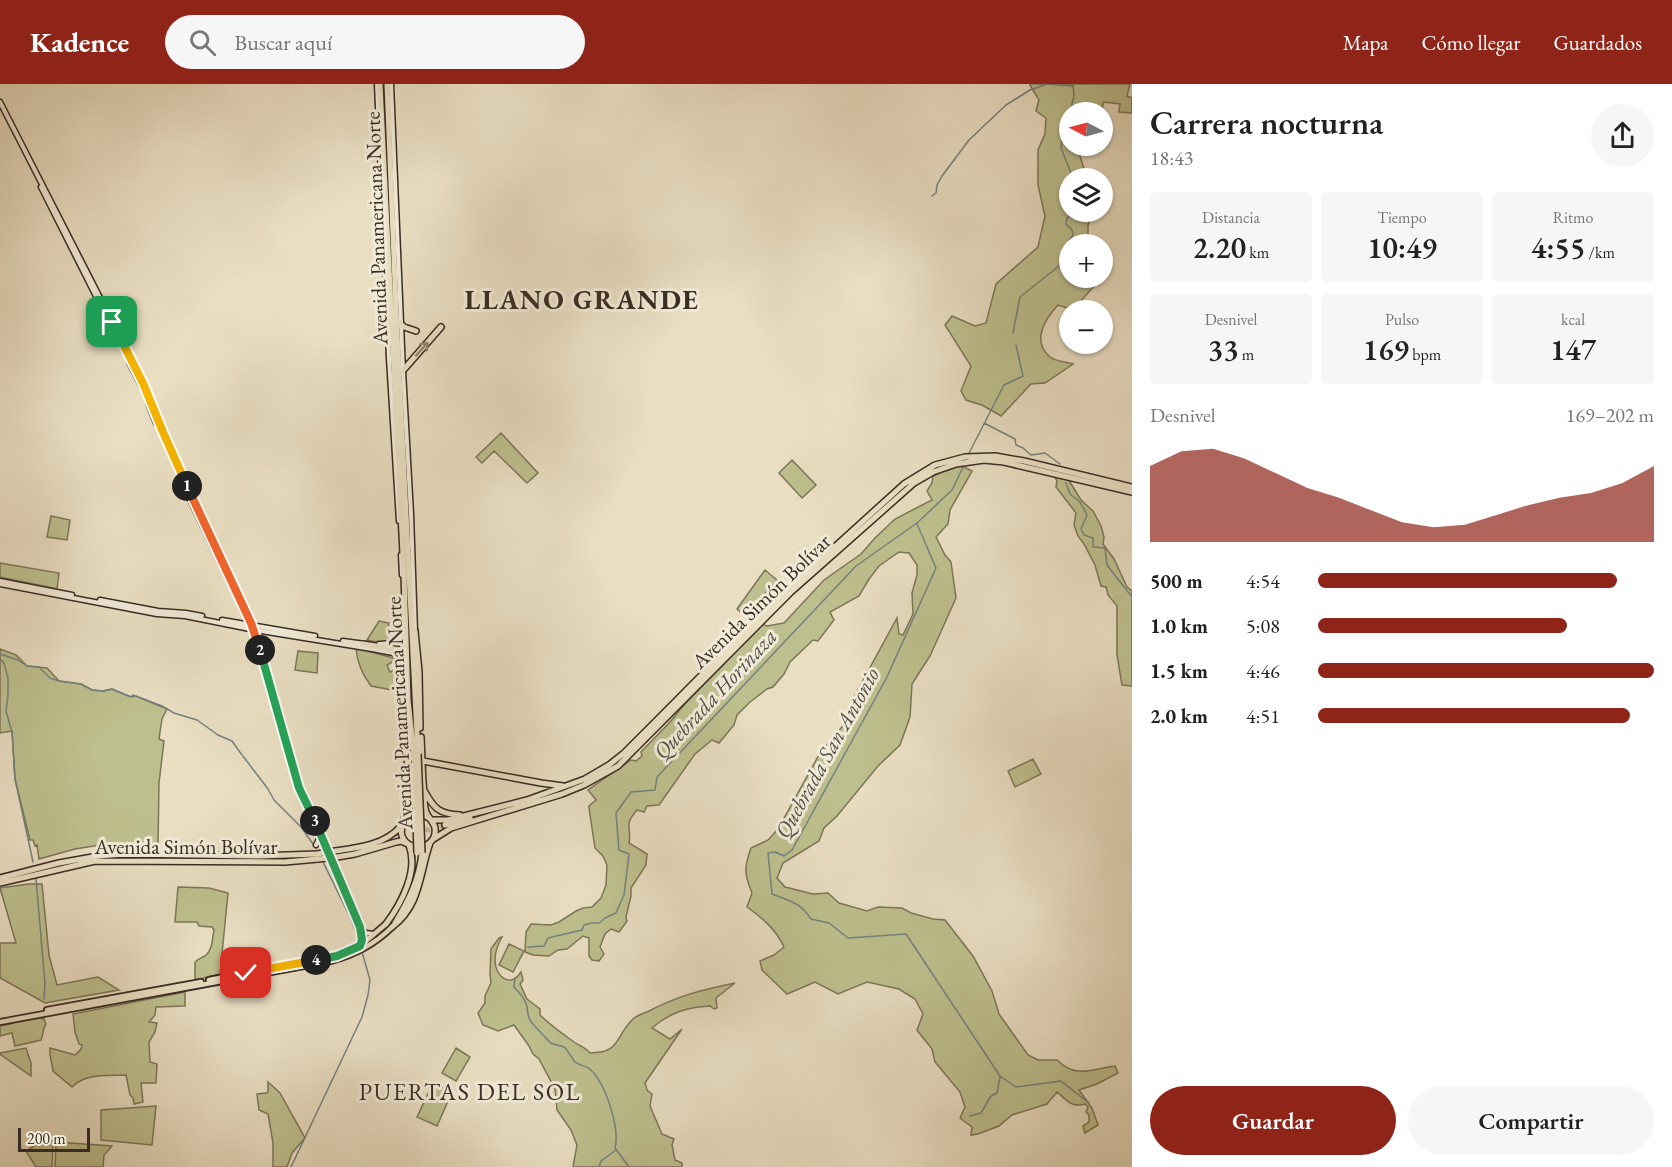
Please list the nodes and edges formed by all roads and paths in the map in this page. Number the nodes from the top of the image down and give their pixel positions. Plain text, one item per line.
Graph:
1 (378, 84) edge
2 (389, 84) edge
3 (0, 102) edge
4 (0, 107) edge
5 (392, 186) junction
6 (388, 235) junction
7 (398, 321) junction
8 (441, 327) dead end
9 (416, 331) dead end
10 (396, 372) junction
11 (967, 459) junction
12 (1132, 487) edge
13 (1132, 492) edge
14 (0, 582) edge
15 (245, 618) junction
16 (411, 618) junction
17 (239, 624) junction
18 (253, 630) junction
19 (405, 631) junction
20 (415, 632) junction
21 (363, 644) junction
22 (401, 650) dead end
23 (407, 667) junction
24 (417, 672) dead end
25 (409, 716) junction
26 (408, 724) junction
27 (420, 728) junction
28 (416, 754) junction
29 (423, 761) junction
30 (541, 783) junction
31 (567, 786) junction
32 (424, 790) junction
33 (541, 794) junction
34 (412, 809) dead end
35 (507, 810) junction
36 (464, 815) junction
37 (430, 819) junction
38 (403, 824) junction
39 (445, 825) tunnel mouth
40 (321, 834) junction
41 (432, 841) junction
42 (409, 844) junction
43 (316, 845) dead end
44 (336, 854) junction
45 (317, 856) junction
46 (0, 878) edge
47 (0, 883) edge
48 (389, 926) junction
49 (360, 927) junction
50 (377, 934) junction
51 (360, 946) junction
52 (0, 1020) edge

1 - 6 highway, Avenida Panamericana Norte
2 - 5 highway, Avenida Panamericana Norte
3 - 18 main road
4 - 15 main road
5 - 6 highway, Avenida Panamericana Norte
5 - 7 main road, Avenida Panamericana Norte
6 - 7 highway, Avenida Panamericana Norte
6 - 10 highway, Avenida Panamericana Norte
7 - 9 highway
7 - 10 highway, Avenida Panamericana Norte
10 -> 8 highway
10 - 16 highway, Avenida Panamericana Norte
10 - 19 highway, Avenida Panamericana Norte
10 - 20 main road, Avenida Panamericana Norte
11 - 12 highway, Avenida Simón Bolívar
11 - 13 highway, Avenida Simón Bolívar
11 - 31 highway, Avenida Simón Bolívar
11 - 35 highway, Avenida Simón Bolívar
14 - 17 main road
14 - 18 main road
15 - 17 main road
15 - 18 main road
16 - 20 highway
16 - 28 highway, Avenida Panamericana Norte
17 - 18 main road
18 - 21 main road
18 - 23 main road
18 - 40 main road
19 - 21 main road
19 - 23 highway, Avenida Panamericana Norte
20 - 27 highway
21 - 22 highway
23 - 25 highway, Avenida Panamericana Norte
24 - 27 highway
25 - 26 highway
25 - 28 highway, Avenida Panamericana Norte
26 - 34 highway
26 - 38 highway
27 - 29 highway
28 - 48 highway, Avenida Panamericana Norte, bridge
29 - 30 highway
29 - 32 highway
30 - 31 highway
30 - 33 highway
31 - 33 highway, Avenida Simón Bolívar
32 - 36 highway
32 - 37 highway
33 - 36 highway, Avenida Simón Bolívar
35 - 39 highway
35 - 41 highway, Avenida Simón Bolívar
36 - 37 highway, Avenida Simón Bolívar
37 - 38 highway
37 - 41 highway
38 - 42 highway
38 - 44 highway, Avenida Simón Bolívar
40 - 43 main road
40 - 49 main road
41 - 42 highway
41 - 48 highway
42 - 44 highway, Avenida Simón Bolívar
42 - 48 highway
44 - 45 highway, Avenida Simón Bolívar, bridge
45 - 46 highway, Avenida Simón Bolívar
45 - 47 highway, Avenida Simón Bolívar
48 - 50 main road, Avenida Panamericana Norte
48 - 52 main road, Avenida Panamericana Norte
49 - 50 main road
49 - 51 main road
50 - 51 main road, Avenida Panamericana Norte
51 - 52 main road, Avenida Panamericana Norte

